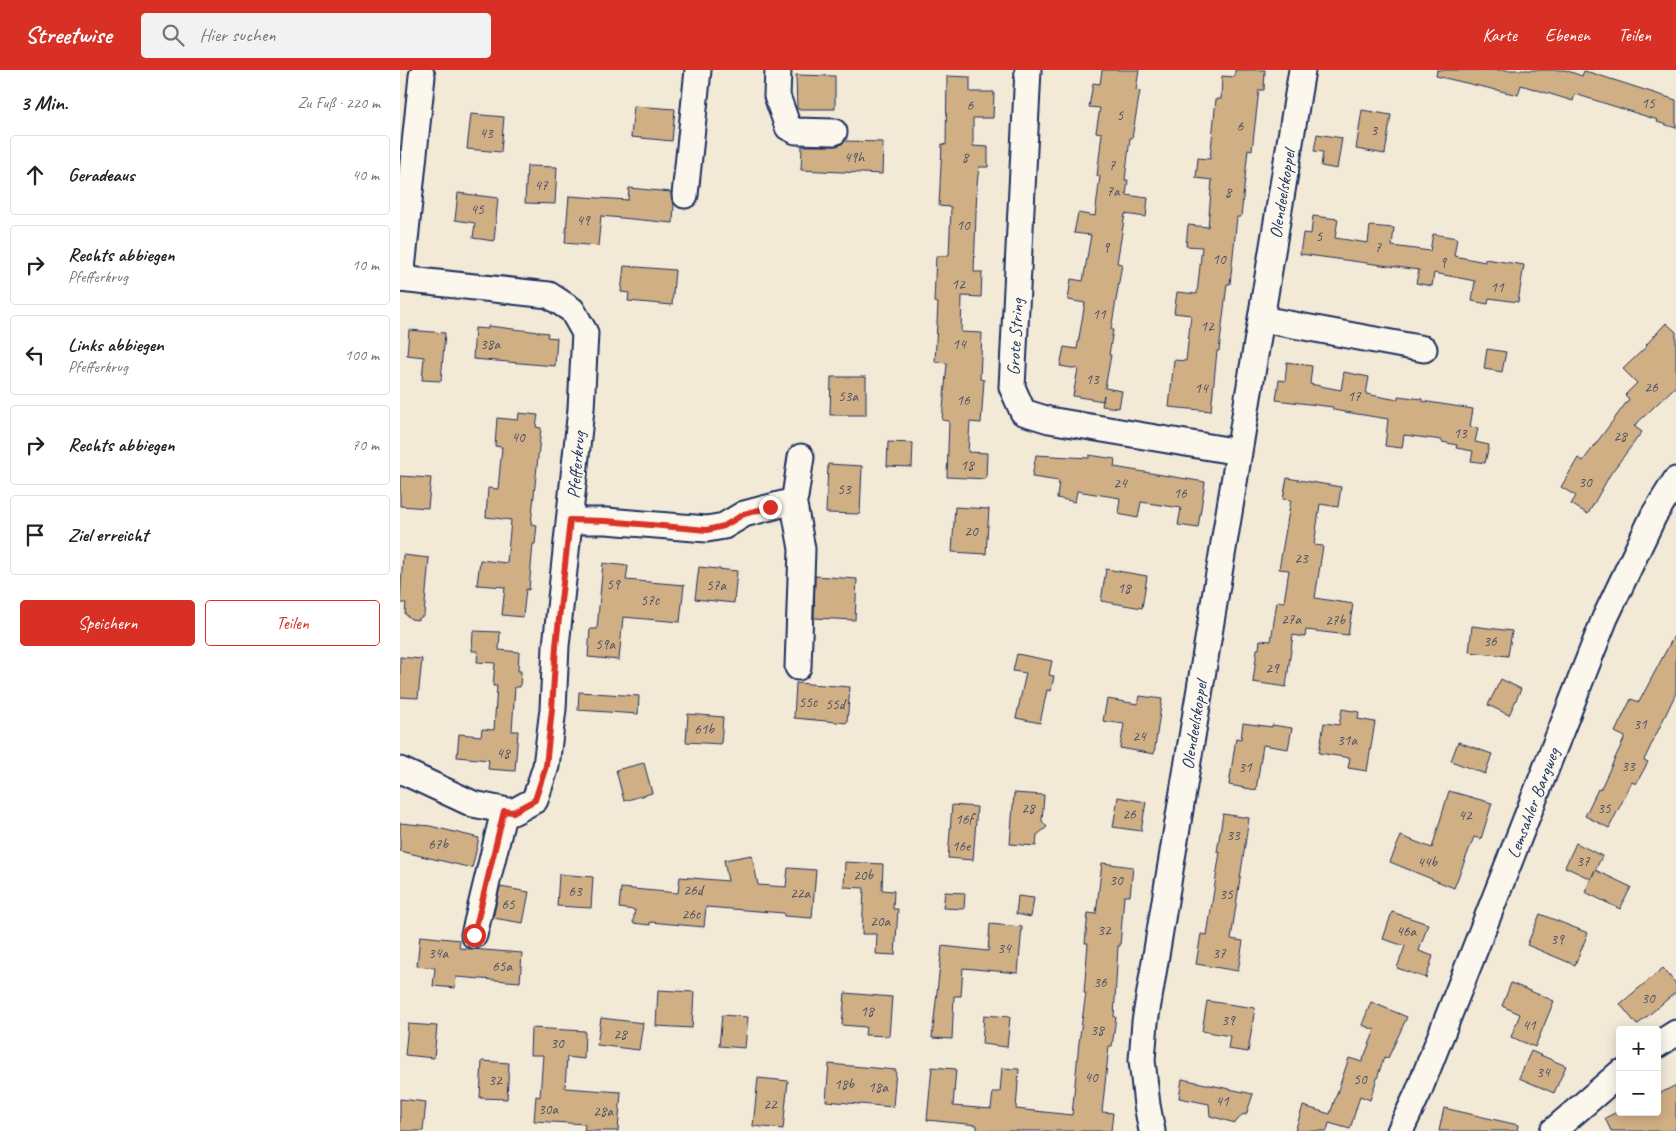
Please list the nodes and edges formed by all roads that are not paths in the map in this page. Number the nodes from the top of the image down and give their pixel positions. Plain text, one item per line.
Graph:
1 (698, 70) edge
2 (778, 70) edge
3 (1028, 70) edge
4 (1302, 70) edge
5 (422, 76) dead end
6 (834, 132) dead end
7 (685, 195) dead end
8 (400, 279) edge
9 (1261, 319) junction
10 (1424, 349) dead end
11 (1239, 452) junction
12 (801, 457) dead end
13 (1676, 480) edge
14 (793, 499) junction
15 (570, 520) junction
16 (798, 667) dead end
17 (400, 770) edge
18 (504, 811) junction
19 (474, 935) dead end
20 (1676, 1032) edge
21 (1661, 1042) edge
22 (1616, 1076) edge
23 (1152, 1131) edge
24 (1400, 1131) edge
25 (1553, 1131) edge

1 - 7 street
2 - 6 street
3 - 11 street, Grote String
4 - 9 street, Olendeelskoppel
5 - 8 street, Pfefferkrug
8 - 15 street, Pfefferkrug
9 - 10 street
9 - 11 street, Olendeelskoppel
11 - 23 street, Olendeelskoppel
12 - 14 street
13 - 24 street, Lemsahler Bargweg
14 - 15 street
14 - 16 street
15 - 18 street, Pfefferkrug
17 - 18 street, Pfefferkrug
18 - 19 street
20 - 21 street
22 - 25 street

